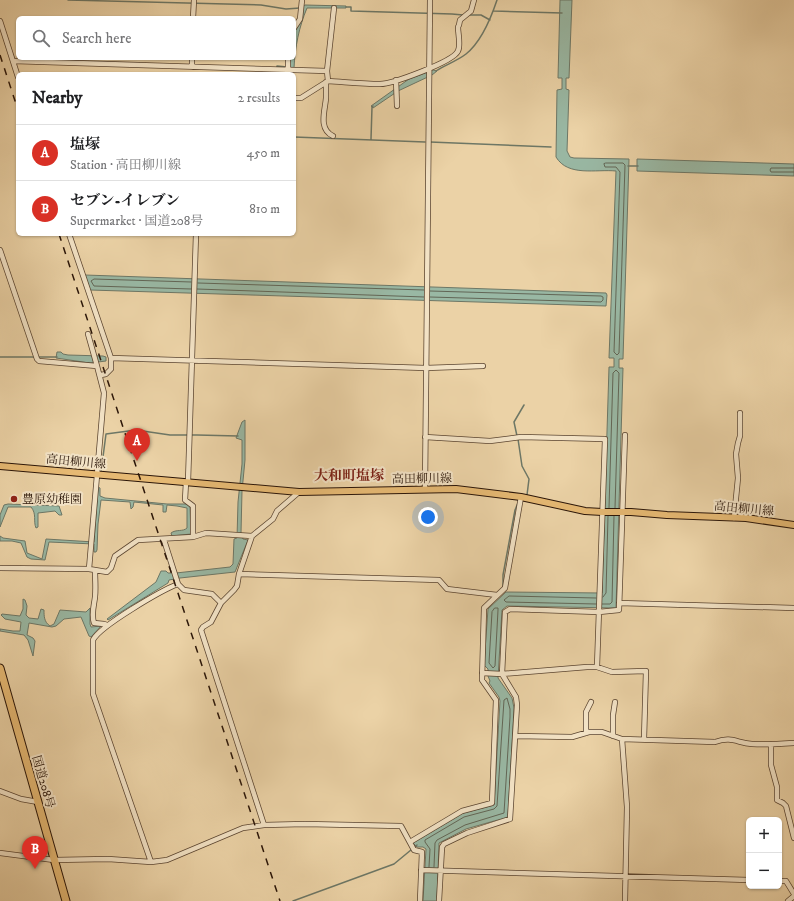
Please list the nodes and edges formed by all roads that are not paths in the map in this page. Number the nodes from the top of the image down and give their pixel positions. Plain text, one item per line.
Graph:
1 (194, 0) edge
2 (302, 0) edge
3 (430, 0) edge
4 (474, 0) edge
5 (334, 8) dead end
6 (193, 16) edge
7 (0, 21) edge
8 (296, 25) edge
9 (192, 60) edge
10 (288, 60) edge
11 (13, 61) junction
12 (192, 67) junction
13 (429, 69) junction
14 (288, 70) junction
15 (16, 72) edge
16 (327, 72) junction
17 (396, 80) junction
18 (327, 82) junction
19 (296, 98) edge
20 (397, 106) dead end
21 (333, 136) dead end
22 (70, 236) edge
23 (196, 236) edge
24 (0, 250) edge
25 (88, 334) dead end
26 (111, 358) junction
27 (192, 361) junction
28 (97, 366) junction
29 (483, 366) dead end
30 (426, 368) junction
31 (101, 375) junction
32 (740, 413) dead end
33 (625, 435) dead end
34 (425, 437) junction
35 (0, 466) edge
36 (98, 475) junction
37 (187, 482) junction
38 (425, 489) junction
39 (299, 492) junction
40 (521, 497) junction
41 (603, 512) junction
42 (621, 512) junction
43 (734, 518) junction
44 (794, 525) edge
45 (252, 536) junction
46 (193, 537) junction
47 (164, 540) junction
48 (0, 568) edge
49 (89, 569) junction
50 (95, 570) junction
51 (239, 574) junction
52 (178, 584) junction
53 (497, 595) junction
54 (221, 603) junction
55 (619, 603) junction
56 (794, 608) edge
57 (599, 612) junction
58 (106, 626) junction
59 (597, 666) junction
60 (0, 668) edge
61 (482, 673) junction
62 (502, 674) junction
63 (591, 702) dead end
64 (615, 702) dead end
65 (586, 733) junction
66 (516, 736) junction
67 (613, 736) junction
68 (622, 739) junction
69 (644, 739) junction
70 (794, 743) edge
71 (771, 744) junction
72 (0, 791) edge
73 (38, 802) junction
74 (264, 825) junction
75 (794, 838) edge
76 (410, 842) junction
77 (0, 853) edge
78 (54, 860) junction
79 (151, 862) junction
80 (421, 870) junction
81 (441, 871) junction
82 (626, 877) junction
83 (746, 880) edge
84 (782, 881) edge
85 (794, 895) edge
86 (66, 901) edge
87 (420, 901) edge
88 (439, 901) edge
89 (625, 901) edge
90 (788, 901) edge

1 - 6 street
2 - 8 street
3 - 13 street
4 - 13 street
5 - 16 street
7 - 11 street
9 - 12 street
10 - 14 street
11 - 12 street
11 - 15 street
12 - 14 street
13 - 17 street
13 - 30 street
14 - 16 street
16 - 18 street
17 - 18 street
17 - 20 street
18 - 19 street
18 - 21 street
22 - 26 street
23 - 27 street
24 - 28 street
25 - 28 street
26 - 27 street
26 - 31 street
27 - 30 street
27 - 37 street
28 - 31 street
29 - 30 street
30 - 34 street
31 - 36 street
32 - 43 street
33 - 42 street
34 - 38 street
34 - 41 street
35 - 36 main road, 高田柳川線
36 - 37 main road, 高田柳川線
36 - 49 street
37 - 39 main road, 高田柳川線
37 - 46 street
38 - 39 main road, 高田柳川線
38 - 40 main road, 高田柳川線
39 - 45 street
40 - 41 main road, 高田柳川線
40 - 53 street
41 - 42 main road, 高田柳川線
41 - 57 street
42 - 43 main road, 高田柳川線
42 - 55 street
43 - 44 main road, 高田柳川線
45 - 46 street
45 - 51 street
46 - 47 street
47 - 50 street
47 - 52 street
48 - 49 street
49 - 50 street
50 - 58 street
51 - 53 street
51 - 54 street
52 - 54 street
52 - 58 street
53 - 61 street
54 - 74 street
55 - 56 street
55 - 57 street
57 - 59 street
57 - 62 street
58 - 79 street
59 - 62 street
59 - 69 street
60 - 73 highway, 国道208号
61 - 62 street
61 - 76 street
62 - 66 street
63 - 65 street
64 - 67 street
65 - 66 street
65 - 67 street
66 - 81 street
67 - 68 street
68 - 69 street
68 - 82 street
69 - 71 street
70 - 71 street
71 - 75 street
72 - 73 street
73 - 78 highway, 国道208号
74 - 76 street
74 - 79 street
76 - 80 street
77 - 78 street
78 - 79 street
78 - 86 highway, 国道208号
80 - 81 street
80 - 87 street
81 - 82 street
81 - 88 street
82 - 83 street
82 - 89 street
84 - 85 street
85 - 90 street

